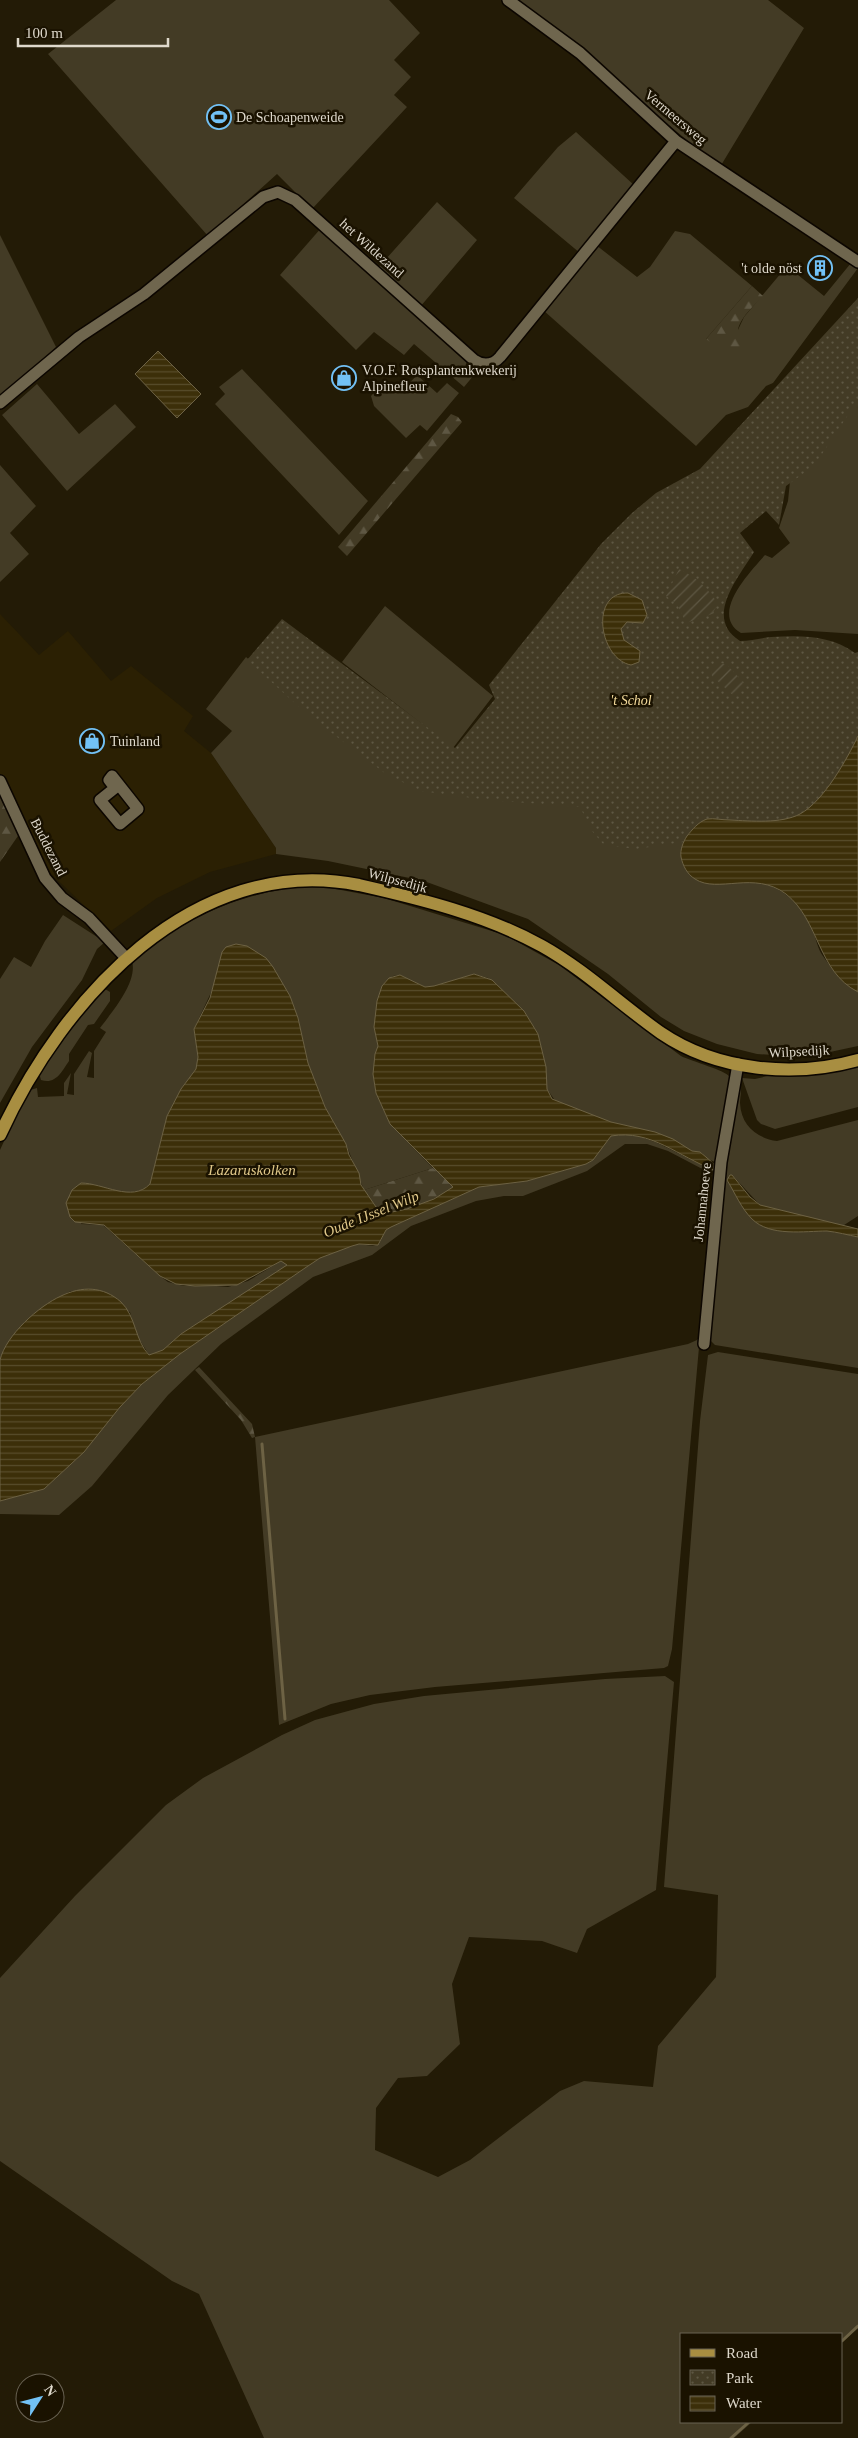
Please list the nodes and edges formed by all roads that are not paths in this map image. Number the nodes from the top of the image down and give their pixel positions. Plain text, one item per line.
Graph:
1 (508, 0) edge
2 (676, 141) junction
3 (858, 262) edge
4 (0, 403) edge
5 (0, 781) edge
6 (127, 959) junction
7 (858, 1060) edge
8 (738, 1064) junction
9 (0, 1135) edge
10 (704, 1344) dead end

1 - 2 street, Vermeersweg
2 - 3 street, Vermeersweg
2 - 4 street, het Wildezand
5 - 6 street, Buddezand
6 - 8 main road, Wilpsedijk
6 - 9 main road, Wilpsedijk
7 - 8 main road, Wilpsedijk
8 - 10 street, Johannahoeve

